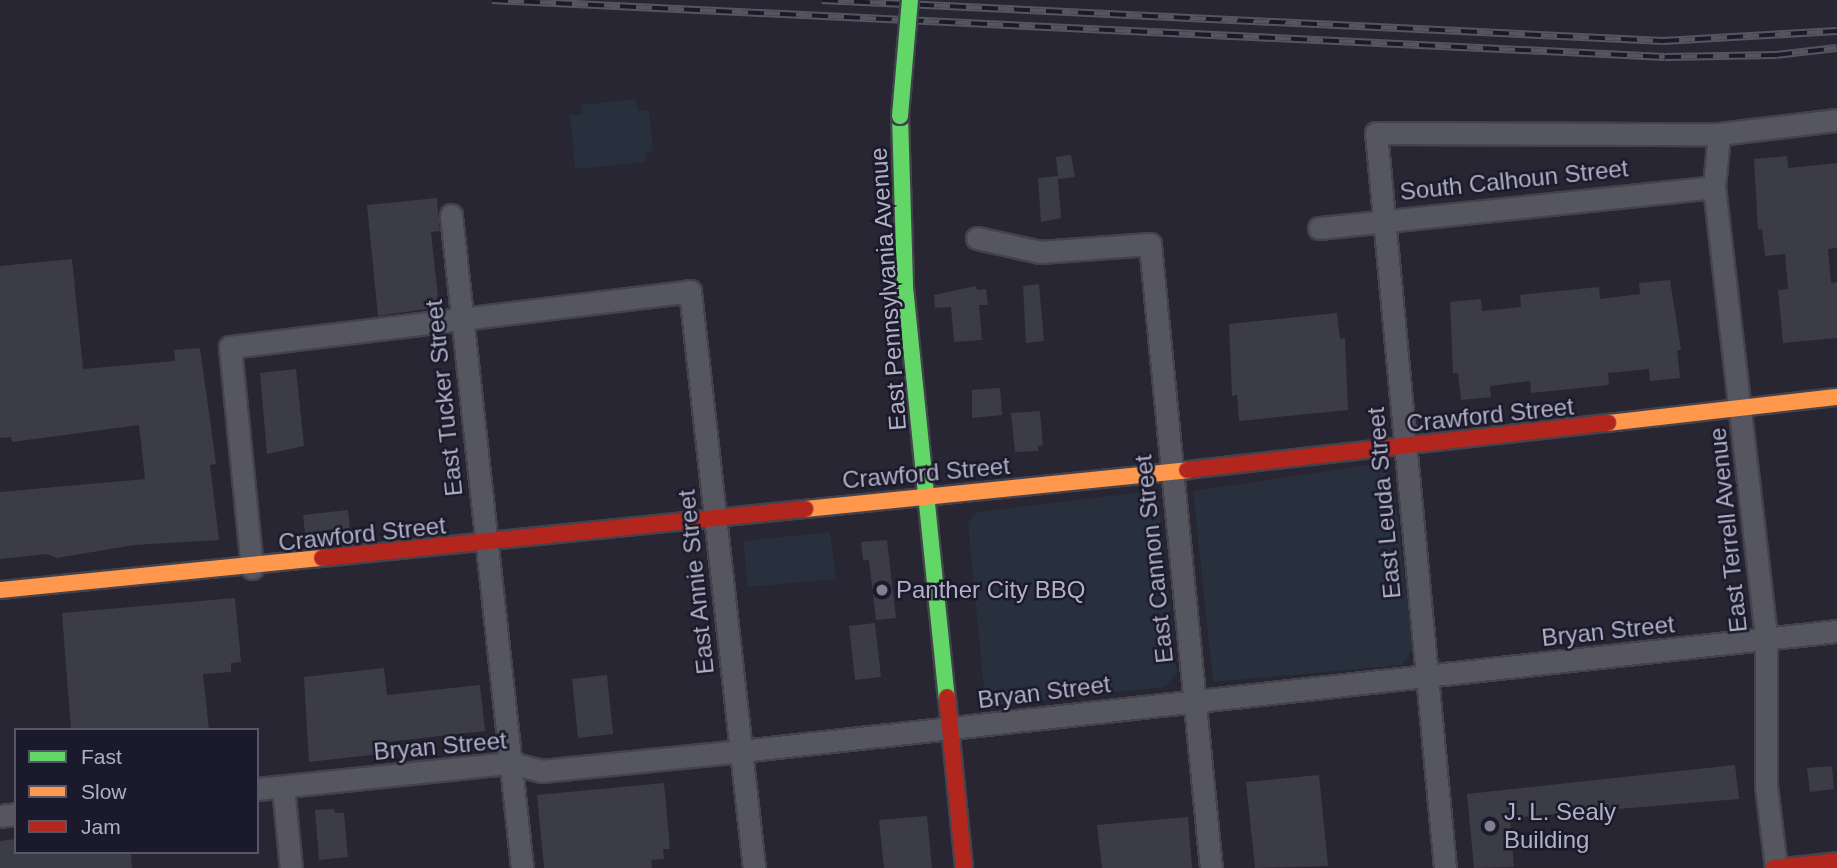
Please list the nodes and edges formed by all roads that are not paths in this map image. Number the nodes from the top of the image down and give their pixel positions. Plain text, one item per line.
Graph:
1 (910, 0) edge
2 (1837, 120) edge
3 (1719, 134) junction
4 (1714, 187) junction
5 (451, 215) dead end
6 (1384, 220) junction
7 (1319, 228) dead end
8 (977, 237) dead end
9 (462, 321) junction
10 (1837, 397) edge
11 (1741, 410) junction
12 (1405, 448) junction
13 (1172, 472) junction
14 (926, 496) junction
15 (715, 516) junction
16 (485, 544) junction
17 (252, 568) junction
18 (0, 590) edge
19 (1837, 631) edge
20 (1766, 639) junction
21 (1427, 676) junction
22 (1194, 700) junction
23 (949, 730) junction
24 (741, 751) junction
25 (510, 762) junction
26 (283, 787) junction
27 (259, 789) edge
28 (1837, 861) edge
29 (291, 868) edge
30 (522, 868) edge
31 (754, 868) edge
32 (964, 868) edge
33 (1211, 868) edge
34 (1445, 868) edge
35 (1775, 868) edge

1 - 14 street, East Pennsylvania Avenue, bridge
2 - 3 street
3 - 4 street, East Terrell Avenue
3 - 6 street, East Leuda Street
4 - 6 street, South Calhoun Street
4 - 11 street, East Terrell Avenue
5 - 9 street, East Tucker Street
6 - 7 street, South Calhoun Street
6 - 12 street, East Leuda Street
8 - 13 street, East Cannon Street
9 - 15 street, East Annie Street
9 - 16 street, East Tucker Street
9 - 17 street
10 - 11 street, Crawford Street
11 - 12 street, Crawford Street
11 - 20 street, East Terrell Avenue
12 - 13 street, Crawford Street
12 - 21 street, East Leuda Street
13 - 14 street, Crawford Street
13 - 22 street, East Cannon Street
14 - 15 street, Crawford Street
14 - 23 street, East Pennsylvania Avenue
15 - 16 street, Crawford Street
15 - 24 street, East Annie Street
16 - 17 street, Crawford Street
16 - 25 street, East Tucker Street
17 - 18 street, Crawford Street
19 - 20 street, Bryan Street
20 - 21 street, Bryan Street
20 - 35 street, East Terrell Avenue
21 - 22 street, Bryan Street
21 - 34 street, East Leuda Street
22 - 23 street, Bryan Street
22 - 33 street, East Cannon Street
23 - 24 street, Bryan Street
23 - 32 street, East Pennsylvania Avenue
24 - 25 street, Bryan Street
24 - 31 street, East Annie Street
25 - 26 street, Bryan Street
25 - 30 street, East Tucker Street
26 - 27 street, Bryan Street
26 - 29 street
28 - 35 street

